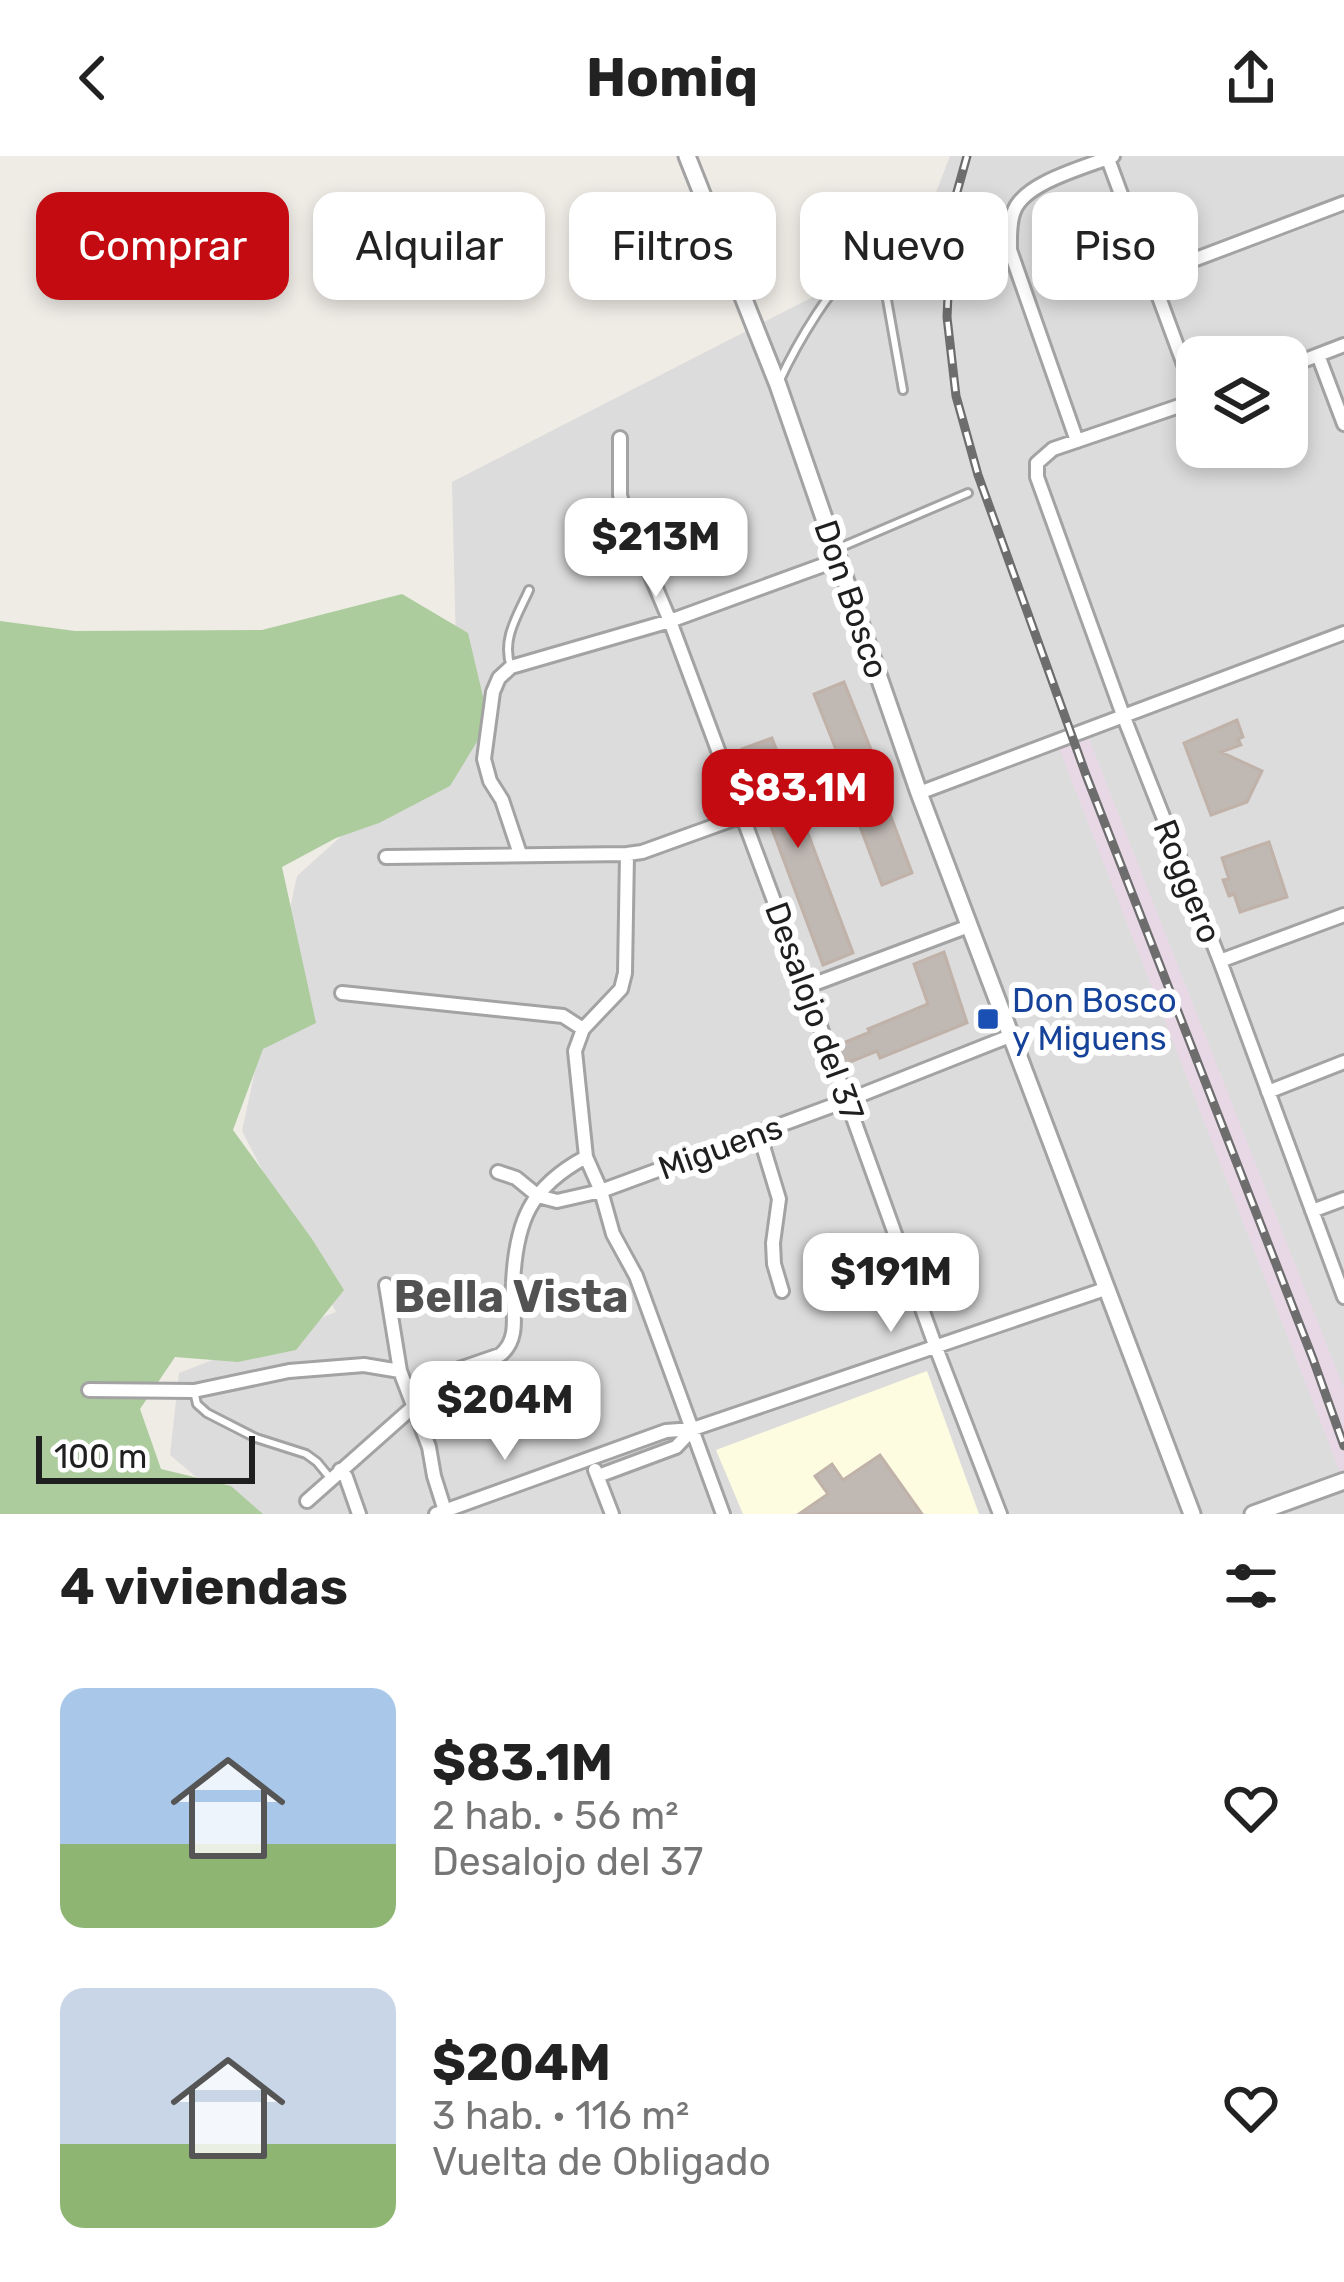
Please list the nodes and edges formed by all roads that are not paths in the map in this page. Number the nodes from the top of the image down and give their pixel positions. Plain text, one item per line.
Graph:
1 (687, 156) edge
2 (1110, 157) edge
3 (1122, 192) edge
4 (1344, 203) edge
5 (1198, 258) edge
6 (1160, 300) edge
7 (1176, 343) edge
8 (1344, 345) edge
9 (1318, 355) junction
10 (1308, 359) edge
11 (778, 385) junction
12 (903, 390) dead end
13 (1176, 407) edge
14 (1344, 424) edge
15 (620, 438) dead end
16 (1076, 441) junction
17 (968, 493) dead end
18 (838, 554) junction
19 (529, 590) dead end
20 (670, 621) junction
21 (1344, 633) edge
22 (511, 667) junction
23 (1123, 715) junction
24 (919, 793) junction
25 (742, 816) junction
26 (520, 854) junction
27 (627, 854) junction
28 (386, 857) dead end
29 (1344, 915) edge
30 (969, 926) junction
31 (1220, 961) junction
32 (806, 987) junction
33 (342, 993) dead end
34 (583, 1029) junction
35 (1010, 1036) junction
36 (1344, 1062) edge
37 (1268, 1092) junction
38 (848, 1100) junction
39 (759, 1133) junction
40 (586, 1157) junction
41 (498, 1172) dead end
42 (601, 1191) junction
43 (538, 1196) junction
44 (1344, 1199) edge
45 (1312, 1211) junction
46 (386, 1286) dead end
47 (1105, 1289) junction
48 (782, 1291) dead end
49 (1344, 1297) edge
50 (935, 1345) junction
51 (400, 1371) junction
52 (407, 1387) junction
53 (88, 1390) dead end
54 (194, 1391) junction
55 (412, 1407) junction
56 (693, 1429) junction
57 (591, 1458) junction
58 (335, 1475) junction
59 (598, 1476) junction
60 (1344, 1481) edge
61 (308, 1508) edge
62 (442, 1513) edge
63 (359, 1514) edge
64 (612, 1514) edge
65 (723, 1514) edge
66 (1000, 1514) edge
67 (1192, 1514) edge
68 (1253, 1514) edge

1 - 11 street, Don Bosco
2 - 3 street
2 - 16 street
4 - 5 street
6 - 7 street
8 - 9 street
9 - 10 street
9 - 14 street
11 - 12 lane
11 - 18 street, Don Bosco
13 - 16 street
15 - 20 street, Desalojo del 37
16 - 23 street, Roggero
17 - 18 lane
18 - 20 street
18 - 24 street, Don Bosco
19 - 22 lane
20 - 22 street
20 - 25 street, Desalojo del 37
21 - 23 street
22 - 26 street
23 - 24 street
23 - 31 street, Roggero
24 - 30 street, Don Bosco
25 - 27 street
25 - 32 street, Desalojo del 37
26 - 27 street
26 - 28 street
27 - 34 street
29 - 31 street
30 - 32 street
30 - 35 street, Don Bosco
31 - 37 street, Roggero
32 - 38 street, Desalojo del 37
33 - 34 street
34 - 40 street
35 - 38 street, Miguens
35 - 47 street, Don Bosco
36 - 37 street
37 - 45 street, Roggero
38 - 39 street, Miguens
38 - 50 street, Desalojo del 37
39 - 42 street, Miguens
39 - 48 street
40 - 42 street
40 - 43 street
41 - 43 street
42 - 43 street, Miguens
42 - 56 street
43 - 52 street
44 - 45 street
45 - 49 street, Roggero
46 - 51 street
47 - 50 street
47 - 67 street, Don Bosco
50 - 56 street
50 - 66 street, Desalojo del 37
51 - 52 street
51 - 54 street
52 - 55 street
53 - 54 street
54 - 58 lane
55 - 58 street
55 - 62 street
56 - 57 street
56 - 59 street
56 - 65 street
57 - 59 street
57 - 62 street
58 - 61 street
58 - 63 street
59 - 64 street
60 - 68 street

